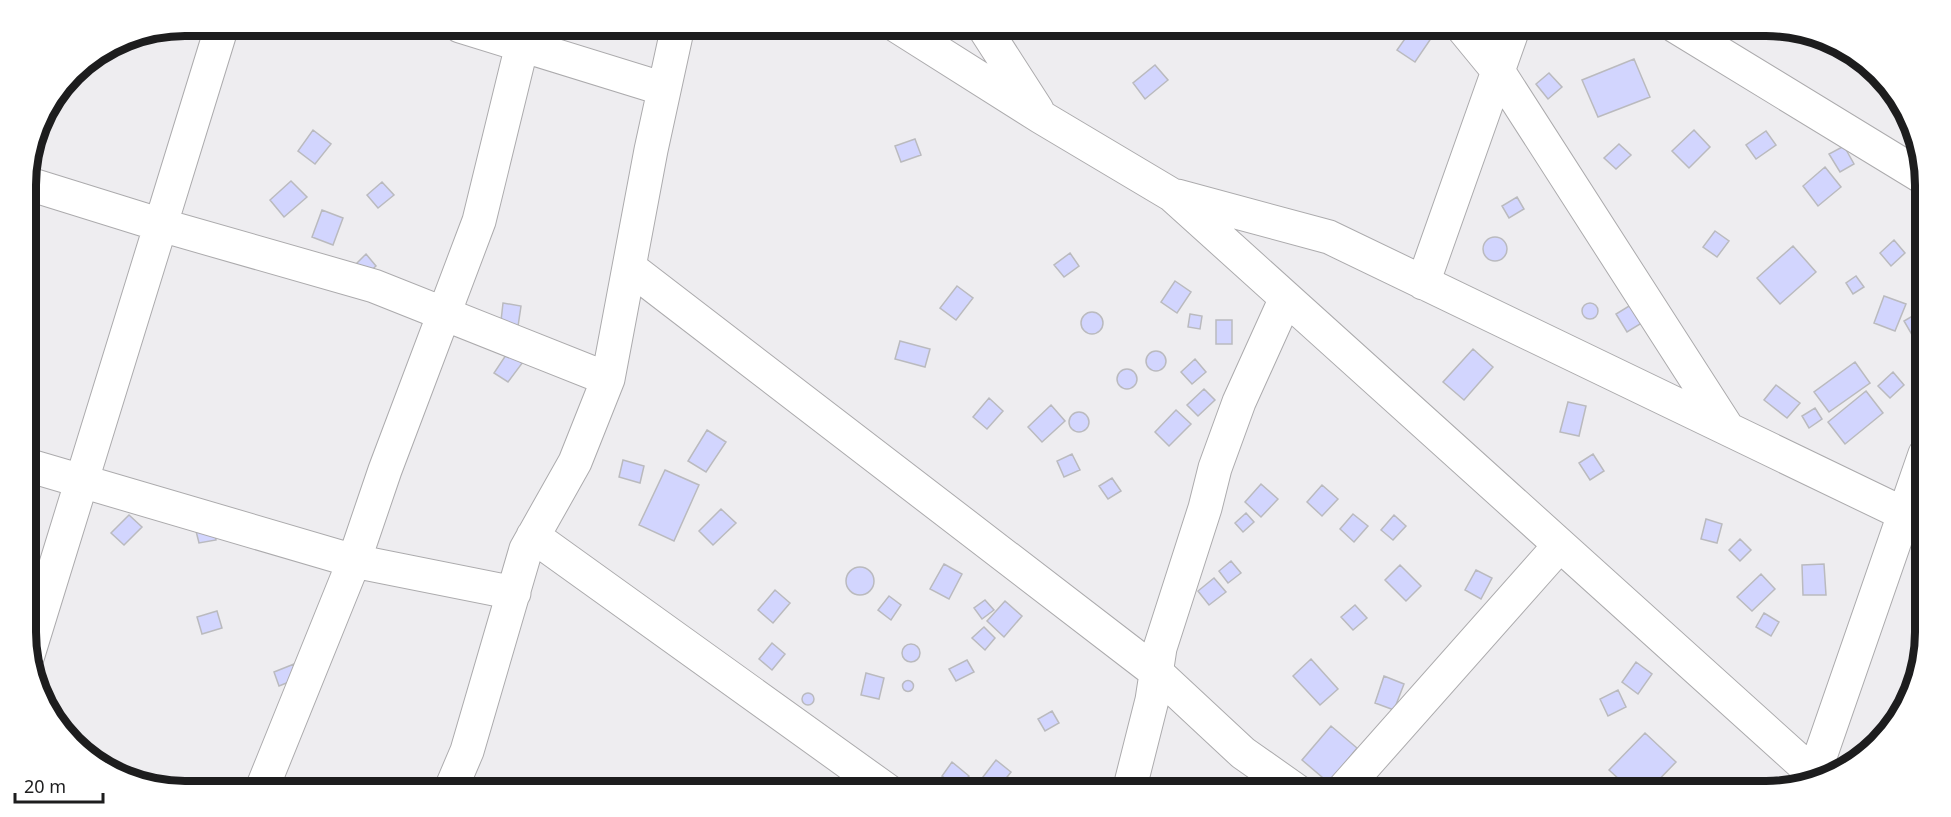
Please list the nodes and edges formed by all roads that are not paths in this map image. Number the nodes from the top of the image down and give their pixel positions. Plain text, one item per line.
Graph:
1 (219, 36) edge
2 (493, 36) edge
3 (676, 36) edge
4 (913, 36) edge
5 (989, 36) edge
6 (1469, 36) edge
7 (1510, 36) edge
8 (1691, 36) edge
9 (522, 45) junction
10 (1498, 71) junction
11 (664, 89) junction
12 (1041, 117) junction
13 (1914, 172) edge
14 (36, 186) edge
15 (1172, 195) junction
16 (161, 225) junction
17 (629, 267) junction
18 (1423, 283) junction
19 (1286, 298) junction
20 (444, 314) junction
21 (608, 379) junction
22 (1728, 429) junction
23 (36, 468) edge
24 (82, 481) junction
25 (1915, 519) edge
26 (533, 536) junction
27 (1560, 545) junction
28 (354, 561) junction
29 (514, 593) junction
30 (36, 629) edge
31 (1156, 672) junction
32 (1816, 772) edge
33 (1812, 773) edge
34 (265, 781) edge
35 (454, 781) edge
36 (874, 781) edge
37 (1132, 781) edge
38 (1283, 781) edge
39 (1351, 781) edge

1 - 16 street
2 - 9 street
3 - 11 street
4 - 12 street
5 - 12 street
6 - 10 street
7 - 10 street
8 - 13 street
9 - 11 street
9 - 20 street
10 - 18 street
10 - 22 street
11 - 17 street
12 - 15 street
14 - 16 street
15 - 18 street
15 - 19 street
16 - 20 street
16 - 24 street
17 - 21 street
17 - 31 street
18 - 22 street
19 - 27 street
19 - 31 street
20 - 21 street
20 - 28 street
21 - 26 street
22 - 25 street
23 - 24 street
24 - 28 street
24 - 30 street
25 - 32 street
26 - 29 street
26 - 36 street
27 - 33 street
27 - 39 street
28 - 29 street
28 - 34 street
29 - 35 street
31 - 37 street
31 - 38 street

